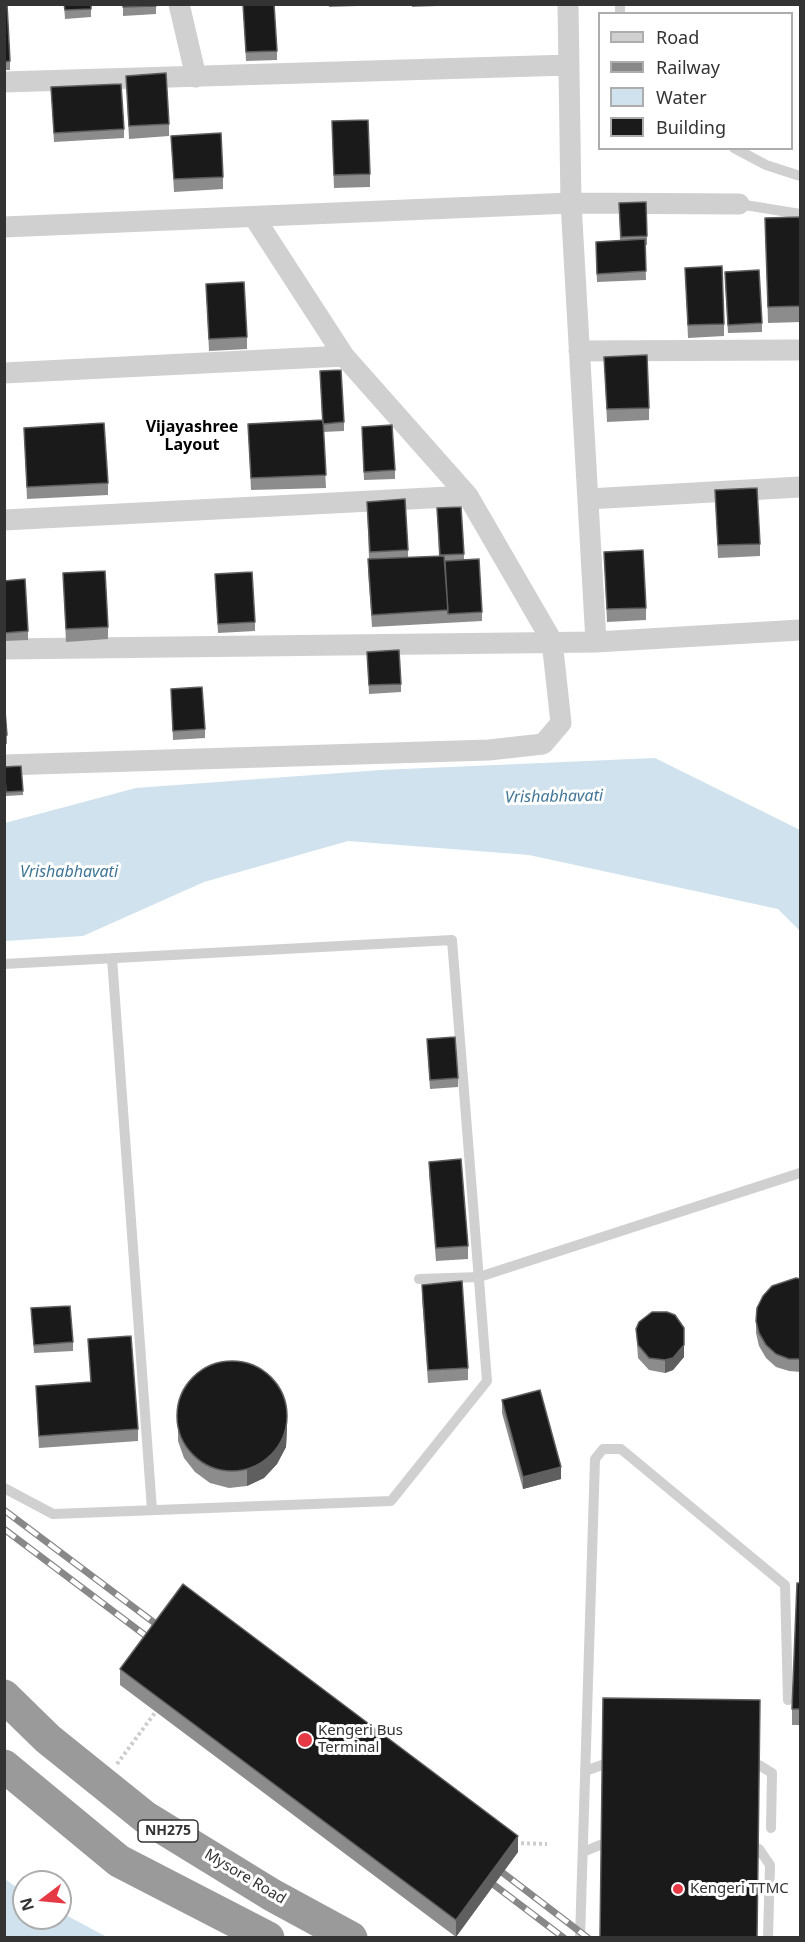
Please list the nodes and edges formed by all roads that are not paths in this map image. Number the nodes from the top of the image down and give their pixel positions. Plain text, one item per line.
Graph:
1 (178, 4) edge
2 (568, 4) edge
3 (569, 65) junction
4 (196, 76) junction
5 (4, 82) edge
6 (738, 150) edge
7 (801, 176) edge
8 (571, 203) junction
9 (739, 204) joint
10 (801, 214) edge
11 (254, 217) junction
12 (4, 227) edge
13 (801, 350) edge
14 (579, 351) junction
15 (344, 356) junction
16 (4, 373) edge
17 (801, 487) edge
18 (468, 496) junction
19 (588, 499) junction
20 (4, 520) edge
21 (801, 630) edge
22 (552, 641) junction
23 (596, 642) junction
24 (4, 649) edge
25 (4, 765) edge
26 (112, 958) junction
27 (4, 964) edge
28 (801, 1173) edge
29 (479, 1277) junction
30 (419, 1280) dead end
31 (4, 1488) edge
32 (152, 1510) junction
33 (4, 1696) edge
34 (788, 1700) dead end
35 (602, 1765) edge
36 (759, 1765) edge
37 (4, 1766) edge
38 (585, 1771) junction
39 (771, 1828) dead end
40 (600, 1845) edge
41 (759, 1849) edge
42 (583, 1852) junction
43 (268, 1938) edge
44 (351, 1938) edge
45 (580, 1938) edge
46 (768, 1938) edge

1 - 4 street
2 - 3 street
3 - 4 street
3 - 8 street
4 - 5 street
6 - 7 lane
8 - 9 street
8 - 11 street
8 - 14 street
9 - 10 lane
11 - 12 street
11 - 15 street
13 - 14 street
14 - 19 street
15 - 16 street
15 - 18 street
17 - 19 street
18 - 20 street
18 - 22 street
19 - 23 street
21 - 23 street
22 - 23 street
22 - 24 street
22 - 25 street
26 - 27 lane
26 - 29 lane
26 - 32 lane
28 - 29 lane
29 - 30 lane
29 - 32 lane
31 - 32 lane
33 - 44 highway, Mysore Road / NH275
34 - 38 lane
35 - 38 lane
36 - 39 lane
37 - 43 highway
38 - 42 lane
40 - 42 lane
41 - 46 lane
42 - 45 lane

